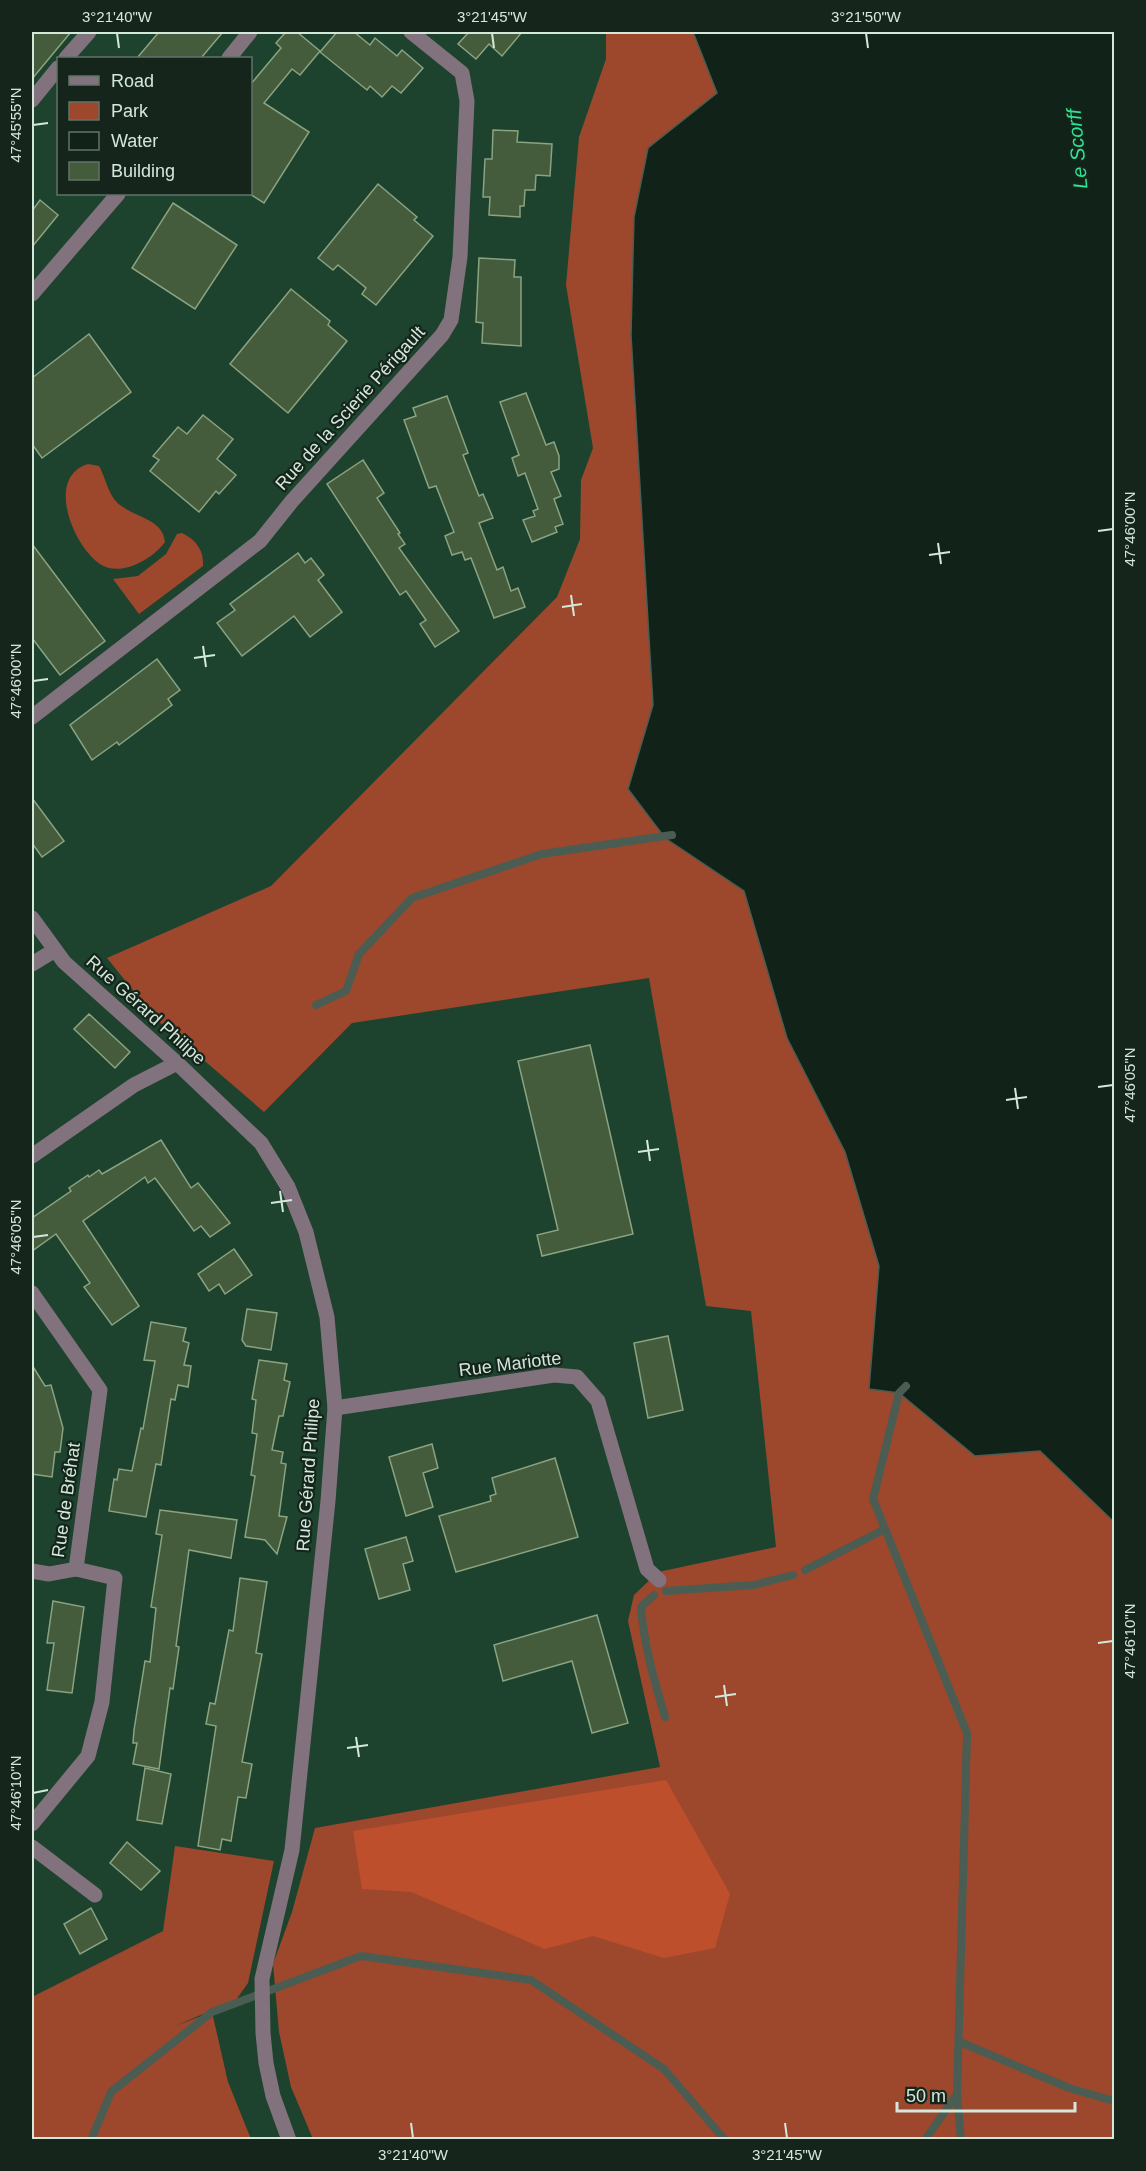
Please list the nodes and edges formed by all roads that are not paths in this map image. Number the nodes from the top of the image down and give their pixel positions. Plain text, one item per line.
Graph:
1 (89, 32) edge
2 (250, 32) edge
3 (411, 32) edge
4 (67, 57) edge
5 (230, 57) edge
6 (57, 69) edge
7 (32, 100) edge
8 (117, 195) edge
9 (32, 294) edge
10 (32, 717) edge
11 (32, 918) edge
12 (55, 951) junction
13 (32, 964) edge
14 (177, 1063) junction
15 (32, 1156) edge
16 (32, 1293) edge
17 (335, 1408) junction
18 (76, 1569) junction
19 (32, 1571) edge
20 (659, 1580) dead end
21 (32, 1824) edge
22 (32, 1847) edge
23 (95, 1895) dead end
24 (289, 2139) edge

1 - 4 street
2 - 5 street
3 - 10 street, Rue de la Scierie Périgault
6 - 7 street
8 - 9 street
11 - 12 street, Rue Gérard Philipe
12 - 13 street
12 - 14 street, Rue Gérard Philipe
14 - 15 street
14 - 17 street, Rue Gérard Philipe
16 - 18 street, Rue de Bréhat
17 - 20 street, Rue Mariotte
17 - 24 street, Rue Gérard Philipe
18 - 19 street
18 - 21 street, Rue de Bréhat
22 - 23 street

